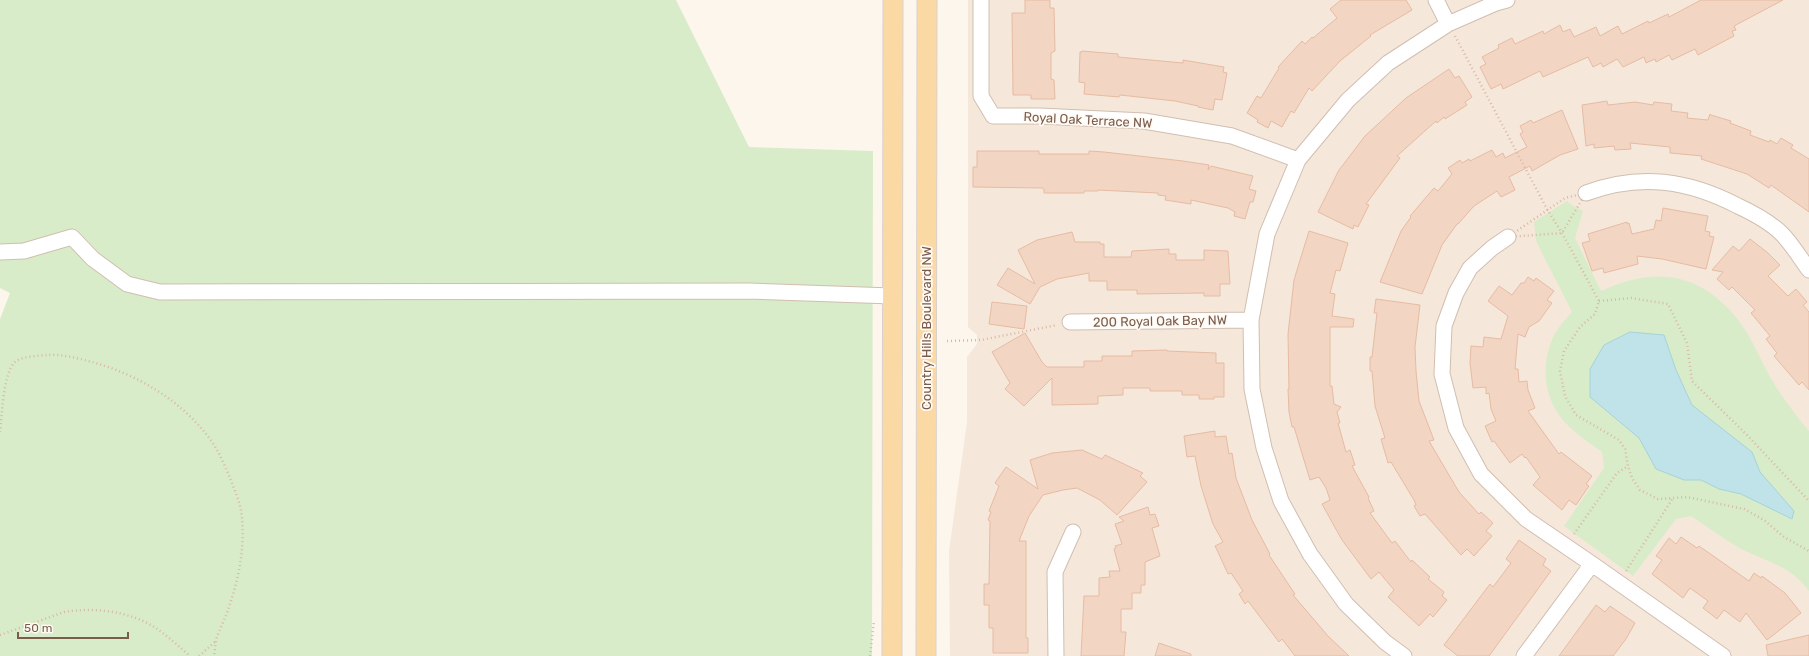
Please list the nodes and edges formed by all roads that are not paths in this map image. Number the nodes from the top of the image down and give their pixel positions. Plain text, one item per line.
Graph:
1 (893, 0) edge
2 (927, 0) edge
3 (982, 0) edge
4 (1436, 0) edge
5 (1507, 0) edge
6 (1448, 24) junction
7 (1298, 160) junction
8 (1586, 193) road end
9 (1508, 237) road end
10 (0, 252) edge
11 (1809, 270) edge
12 (892, 296) junction
13 (1251, 320) junction
14 (1070, 322) road end
15 (1073, 532) dead end
16 (1592, 564) junction
17 (892, 633) junction
18 (874, 655) edge
19 (892, 656) edge
20 (926, 656) edge
21 (1056, 656) edge
22 (1404, 656) edge
23 (1524, 656) edge
24 (1723, 656) edge

1 - 12 main road
2 - 20 main road, Country Hills Boulevard NW
3 - 7 street, Royal Oak Terrace NW
4 - 6 street
5 - 6 street
6 - 7 street
7 - 13 street
8 - 11 street
9 - 16 street
10 - 12 street
12 - 17 main road
13 - 14 street, 200 Royal Oak Bay NW
13 - 22 street
15 - 21 street
16 - 23 street
16 - 24 street
17 - 18 main road
17 - 19 main road

